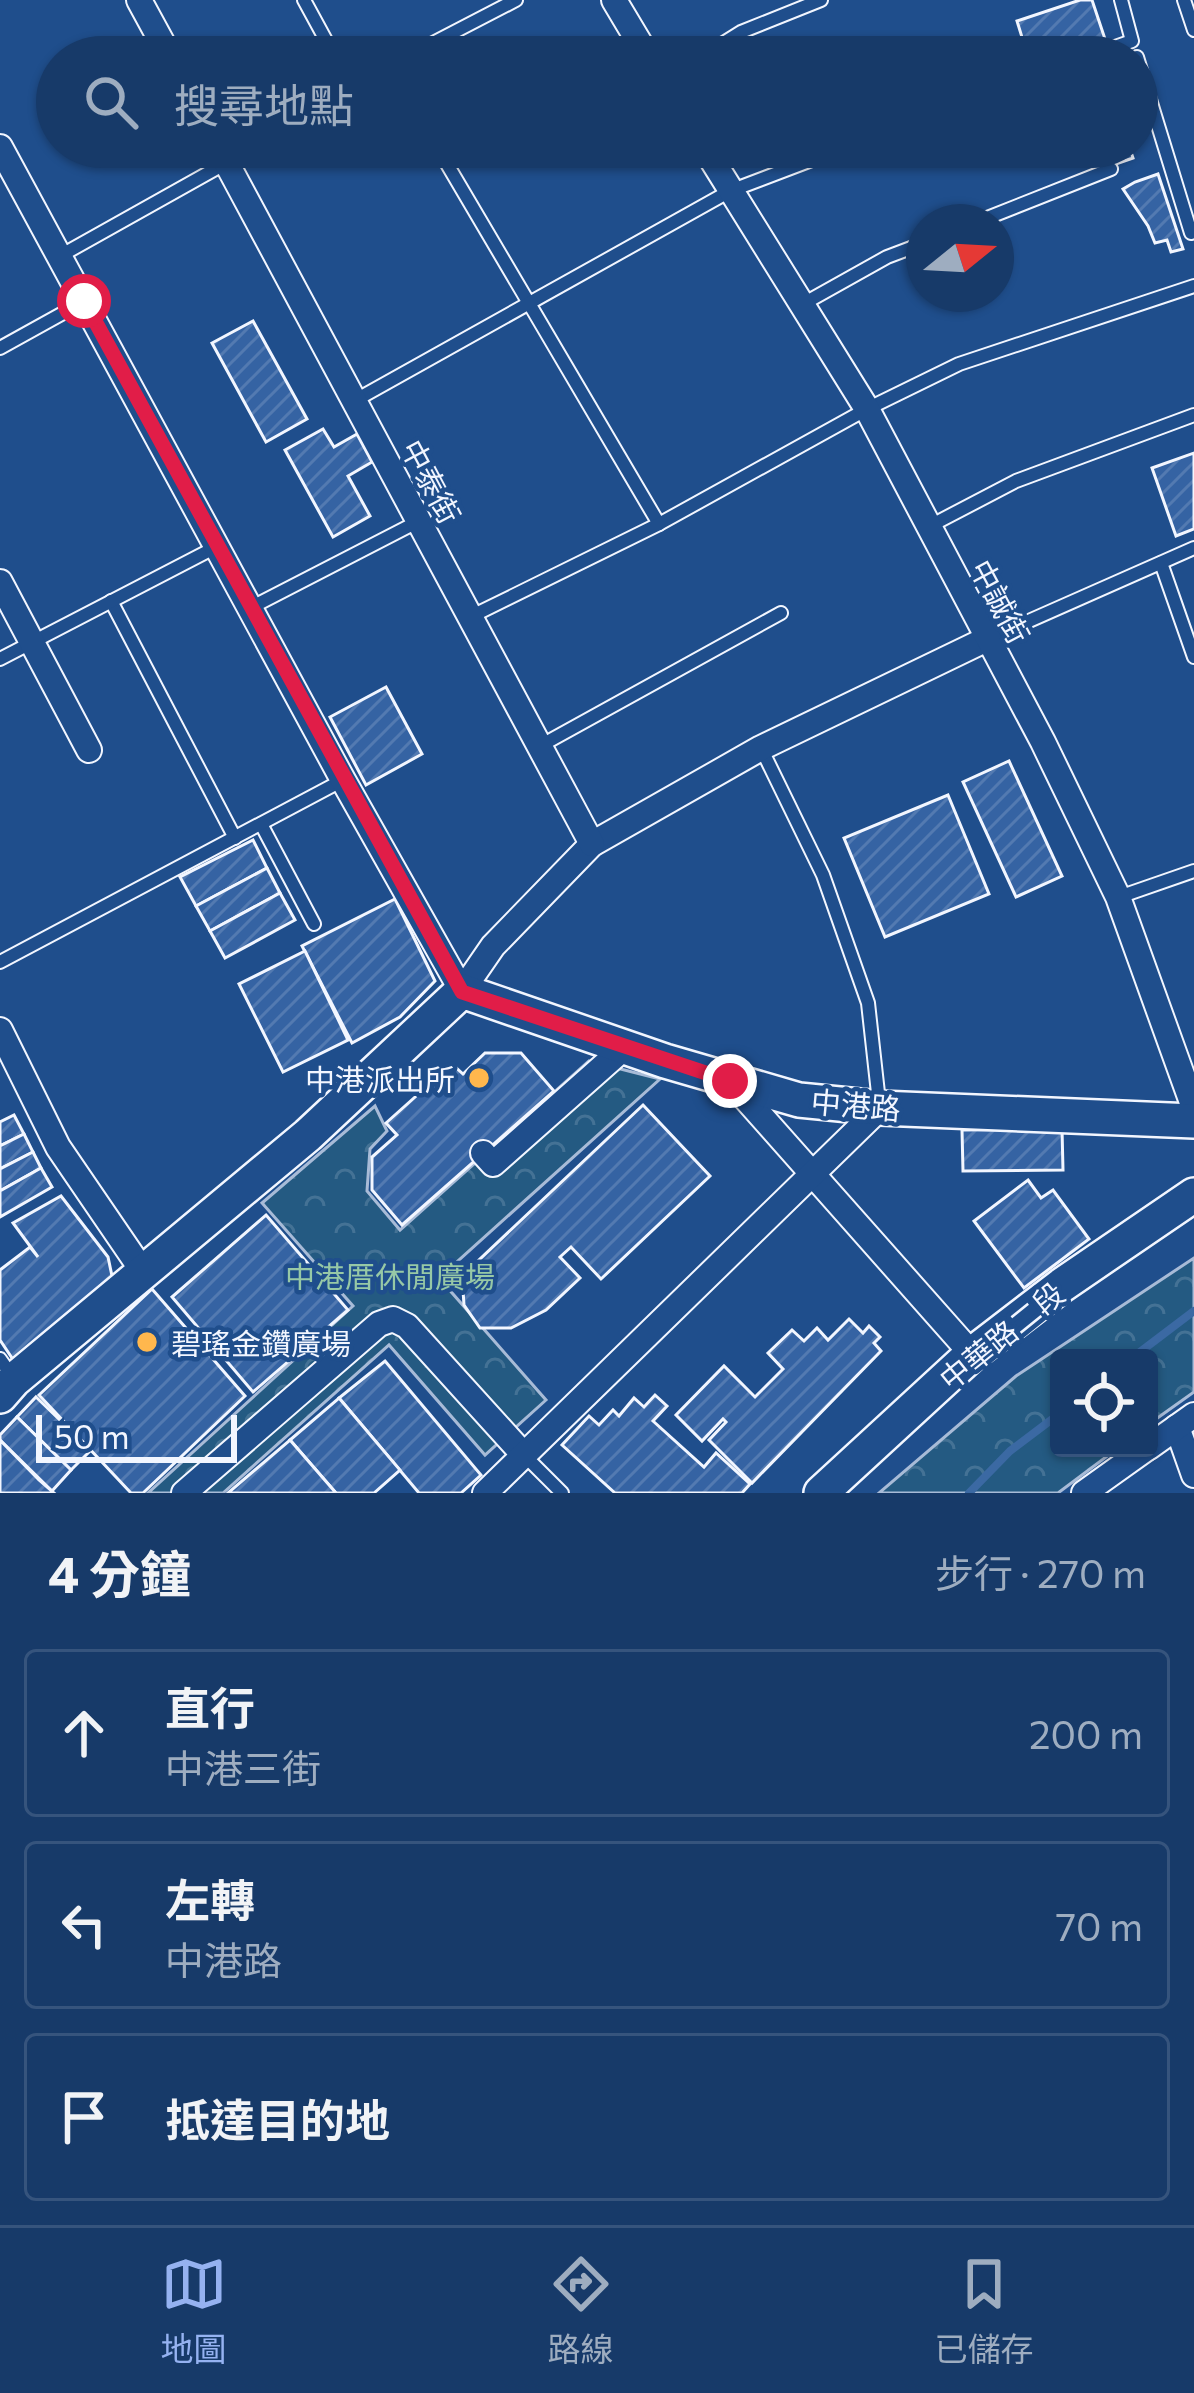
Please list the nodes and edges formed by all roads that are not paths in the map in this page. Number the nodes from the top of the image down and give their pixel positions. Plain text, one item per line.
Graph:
1 (139, 0) edge
2 (304, 0) edge
3 (516, 0) edge
4 (614, 0) edge
5 (821, 0) edge
6 (1121, 0) edge
7 (1184, 0) edge
8 (1194, 30) edge
9 (159, 36) edge
10 (324, 36) edge
11 (447, 36) edge
12 (636, 36) edge
13 (735, 36) edge
14 (1131, 36) edge
15 (1158, 125) edge
16 (0, 147) edge
17 (199, 168) edge
18 (233, 168) edge
19 (450, 168) edge
20 (716, 168) edge
21 (791, 168) edge
22 (1111, 169) dead end
23 (730, 191) junction
24 (1014, 207) edge
25 (1191, 232) dead end
26 (906, 250) edge
27 (59, 256) junction
28 (1194, 286) edge
29 (84, 301) junction
30 (530, 302) junction
31 (802, 304) junction
32 (0, 348) edge
33 (354, 400) junction
34 (867, 409) junction
35 (1194, 415) edge
36 (419, 521) junction
37 (659, 524) junction
38 (928, 527) junction
39 (217, 547) junction
40 (1194, 548) edge
41 (1161, 563) junction
42 (0, 582) edge
43 (111, 602) junction
44 (250, 608) junction
45 (781, 613) dead end
46 (470, 617) junction
47 (987, 639) junction
48 (33, 642) junction
49 (1194, 657) edge
50 (0, 659) edge
51 (540, 746) junction
52 (761, 748) junction
53 (89, 751) dead end
54 (344, 780) junction
55 (261, 824) junction
56 (235, 838) junction
57 (592, 844) junction
58 (1194, 872) edge
59 (1118, 897) junction
60 (314, 924) dead end
61 (0, 962) edge
62 (462, 992) junction
63 (0, 1030) edge
64 (625, 1047) junction
65 (730, 1081) junction
66 (880, 1108) junction
67 (1194, 1108) edge
68 (1194, 1121) edge
69 (484, 1154) dead end
70 (813, 1173) junction
71 (1194, 1195) edge
72 (144, 1273) junction
73 (972, 1354) junction
74 (5, 1378) edge
75 (1186, 1421) edge
76 (1158, 1441) edge
77 (524, 1455) junction
78 (1135, 1457) edge
79 (1194, 1475) edge
80 (184, 1493) edge
81 (484, 1493) edge
82 (562, 1493) edge
83 (821, 1493) edge
84 (1084, 1493) edge

1 - 9 street
2 - 10 lane
3 - 11 lane
4 - 12 street
5 - 13 lane
6 - 14 lane
7 - 8 lane
15 - 25 lane
16 - 27 street
17 - 27 lane
18 - 33 street, 中泰街
19 - 30 lane
20 - 23 street, 中誠街
21 - 23 lane
22 - 24 lane
23 - 30 lane
23 - 31 street, 中誠街
26 - 31 lane
27 - 29 street
28 - 34 lane
29 - 32 lane
29 - 39 street
30 - 33 lane
30 - 37 lane
31 - 34 street, 中誠街
33 - 36 street, 中泰街
34 - 37 lane
34 - 38 street, 中誠街
35 - 38 lane
36 - 44 lane
36 - 46 street, 中泰街
37 - 46 lane
38 - 47 street, 中誠街
39 - 43 lane
39 - 44 street
40 - 41 lane
41 - 47 lane
41 - 49 lane
42 - 48 street
43 - 48 lane
43 - 56 lane
44 - 54 street
45 - 51 lane
46 - 51 street, 中泰街
47 - 52 street
47 - 59 street, 中誠街
48 - 50 lane
48 - 53 street
51 - 57 street, 中泰街
52 - 57 street
52 - 66 lane
54 - 55 lane
54 - 62 street
55 - 56 lane
55 - 60 lane
56 - 61 lane
57 - 62 street
58 - 59 lane
59 - 67 street, 中誠街
62 - 64 street, 中港路
62 - 72 street
63 - 72 street
64 - 65 street, 中港路
64 - 69 street
65 - 66 street, 中港路
65 - 70 street
66 - 68 street, 中港路
66 - 70 street
70 - 73 street
70 - 77 street
71 - 73 street, 中華路二段
72 - 74 street
73 - 83 street, 中華路二段
75 - 76 street
75 - 79 street
77 - 80 street
77 - 81 street
77 - 82 lane
78 - 84 street

